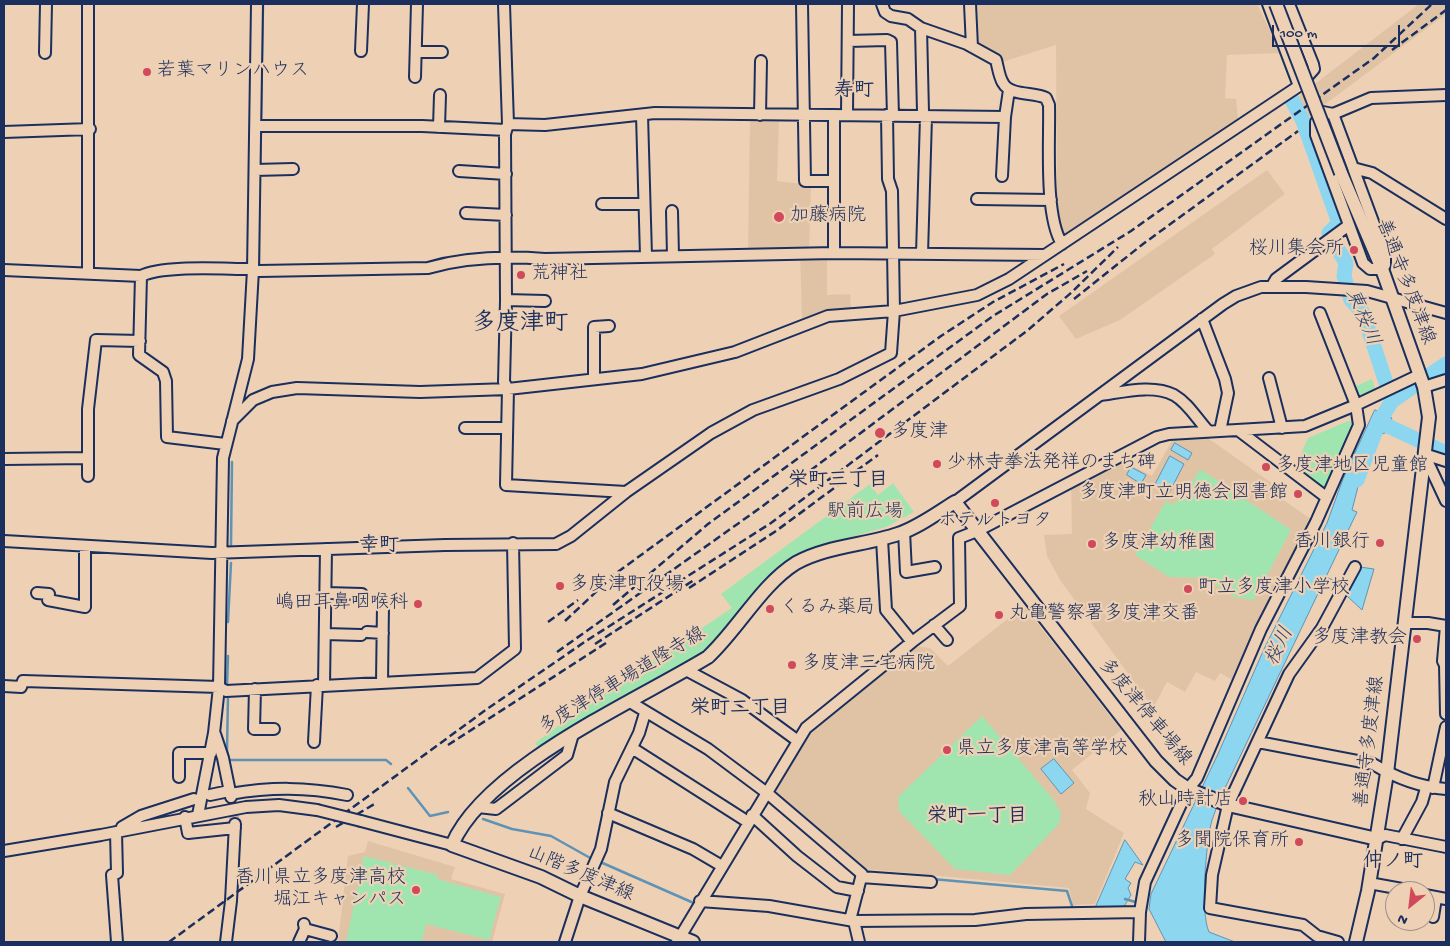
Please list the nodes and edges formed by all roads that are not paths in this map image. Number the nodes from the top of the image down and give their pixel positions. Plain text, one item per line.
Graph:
1 (46, 4) edge
2 (88, 4) edge
3 (257, 4) edge
4 (363, 4) edge
5 (417, 4) edge
6 (504, 4) edge
7 (802, 4) edge
8 (848, 4) edge
9 (882, 4) edge
10 (970, 4) edge
11 (1268, 4) edge
12 (1276, 4) edge
13 (1289, 4) edge
14 (921, 28) junction
15 (848, 41) junction
16 (972, 47) junction
17 (361, 51) dead end
18 (416, 52) junction
19 (442, 52) dead end
20 (45, 53) dead end
21 (761, 61) dead end
22 (415, 77) dead end
23 (1299, 86) junction
24 (1009, 90) junction
25 (440, 95) dead end
26 (1446, 95) edge
27 (1333, 114) junction
28 (642, 115) junction
29 (760, 115) junction
30 (804, 115) junction
31 (834, 115) junction
32 (847, 115) junction
33 (890, 116) junction
34 (926, 117) junction
35 (1005, 117) junction
36 (256, 126) junction
37 (439, 127) junction
38 (507, 127) junction
39 (90, 129) junction
40 (4, 132) edge
41 (293, 169) dead end
42 (258, 170) junction
43 (460, 171) dead end
44 (1347, 171) junction
45 (506, 174) junction
46 (1002, 176) dead end
47 (834, 181) junction
48 (977, 199) dead end
49 (1051, 200) junction
50 (602, 204) dead end
51 (644, 204) junction
52 (672, 211) dead end
53 (466, 213) dead end
54 (506, 215) junction
55 (1446, 219) edge
56 (1349, 225) junction
57 (1062, 244) junction
58 (834, 252) junction
59 (892, 254) junction
60 (922, 254) junction
61 (1046, 255) junction
62 (646, 256) junction
63 (673, 256) junction
64 (506, 258) junction
65 (1382, 269) junction
66 (4, 270) edge
67 (253, 270) junction
68 (88, 274) junction
69 (141, 276) junction
70 (1272, 286) junction
71 (1392, 298) junction
72 (506, 300) junction
73 (545, 301) dead end
74 (894, 311) junction
75 (1320, 313) dead end
76 (1446, 313) edge
77 (1202, 319) junction
78 (609, 326) dead end
79 (140, 341) junction
80 (1269, 378) dead end
81 (594, 380) junction
82 (1446, 380) edge
83 (1422, 381) junction
84 (508, 388) junction
85 (238, 392) junction
86 (1100, 395) junction
87 (250, 402) junction
88 (1356, 405) junction
89 (232, 421) junction
90 (465, 428) dead end
91 (507, 428) junction
92 (1282, 428) junction
93 (1238, 430) junction
94 (1208, 431) junction
95 (1220, 431) junction
96 (225, 444) junction
97 (1424, 454) junction
98 (88, 458) junction
99 (4, 459) edge
100 (1446, 461) edge
101 (88, 476) dead end
102 (626, 492) junction
103 (1326, 497) junction
104 (1446, 501) edge
105 (955, 502) junction
106 (977, 531) junction
107 (904, 532) junction
108 (882, 539) junction
109 (4, 541) edge
110 (513, 543) junction
111 (85, 546) junction
112 (326, 549) junction
113 (221, 553) junction
114 (936, 567) dead end
115 (1355, 567) dead end
116 (37, 593) dead end
117 (326, 593) junction
118 (362, 594) dead end
119 (383, 605) dead end
120 (1405, 623) junction
121 (934, 625) junction
122 (1446, 626) edge
123 (383, 633) junction
124 (325, 634) junction
125 (947, 640) dead end
126 (912, 642) junction
127 (686, 670) junction
128 (382, 682) junction
129 (320, 685) junction
130 (4, 686) edge
131 (219, 687) junction
132 (254, 689) junction
133 (630, 702) junction
134 (645, 713) junction
135 (1446, 714) edge
136 (1446, 727) edge
137 (274, 729) dead end
138 (214, 733) junction
139 (573, 734) junction
140 (798, 741) junction
141 (314, 742) dead end
142 (1258, 742) junction
143 (632, 748) junction
144 (211, 753) junction
145 (176, 772) dead end
146 (1387, 773) junction
147 (1429, 788) junction
148 (1446, 790) edge
149 (1192, 791) junction
150 (767, 793) junction
151 (230, 794) junction
152 (210, 795) dead end
153 (347, 795) dead end
154 (194, 799) dead end
155 (1224, 803) junction
156 (478, 807) junction
157 (608, 813) junction
158 (198, 815) junction
159 (185, 817) junction
160 (750, 819) junction
161 (114, 832) junction
162 (1377, 838) junction
163 (1402, 839) junction
164 (452, 845) junction
165 (1446, 847) edge
166 (4, 850) edge
167 (722, 866) junction
168 (861, 877) junction
169 (932, 882) dead end
170 (1369, 883) junction
171 (1385, 886) edge
172 (858, 891) junction
173 (580, 896) junction
174 (1441, 898) edge
175 (700, 901) junction
176 (1140, 912) junction
177 (1435, 912) edge
178 (852, 921) junction
179 (331, 936) dead end
180 (679, 940) edge
181 (117, 942) edge
182 (226, 942) edge
183 (299, 942) edge
184 (565, 942) edge
185 (693, 942) edge
186 (859, 942) edge
187 (1139, 942) edge
188 (1338, 942) edge
189 (1356, 942) edge

1 - 20 street
2 - 39 street
3 - 36 street
4 - 17 street
5 - 18 street
6 - 38 street
7 - 30 street
8 - 15 street
9 - 14 street
10 - 16 street
11 - 23 street
12 - 44 main road, 善通寺多度津線, bridge
13 - 23 street
14 - 16 street
14 - 34 street
15 - 32 street
15 - 33 street
16 - 24 street
18 - 19 street
18 - 22 street
21 - 29 street
23 - 57 street
24 - 35 street
24 - 49 street
25 - 37 street
26 - 27 street
27 - 44 street
27 - 56 street
28 - 29 street
28 - 38 street
28 - 51 street
29 - 30 street
30 - 31 street
30 - 47 street
31 - 32 street
31 - 47 street
32 - 33 street
33 - 34 street
33 - 59 street
34 - 35 street
34 - 60 street
35 - 46 street
36 - 37 street
36 - 42 street
37 - 38 street
38 - 45 street
39 - 40 street
39 - 68 street
41 - 42 street
42 - 67 street
43 - 45 street
44 - 55 street
44 - 65 main road, 善通寺多度津線
45 - 54 street
47 - 58 street
48 - 49 street
49 - 57 street
50 - 51 street
51 - 62 street
52 - 63 street
53 - 54 street
54 - 64 street
56 - 65 street
56 - 70 street
57 - 61 street
58 - 59 street
58 - 63 street
59 - 60 street
59 - 74 street
60 - 61 street
61 - 74 street
62 - 63 street
62 - 64 street
64 - 67 street
64 - 72 street
65 - 71 main road, 善通寺多度津線
66 - 68 street
67 - 69 street
67 - 85 street
68 - 69 street
69 - 79 street
70 - 71 street
70 - 77 street
71 - 76 street
71 - 83 main road, 善通寺多度津線
72 - 73 street
72 - 84 street
74 - 81 street
74 - 102 street
75 - 88 street
77 - 86 street
77 - 95 street
78 - 81 street
79 - 96 street
79 - 98 street
80 - 92 street
81 - 84 street
82 - 83 street
83 - 88 street
83 - 97 main road, 善通寺多度津線
84 - 87 street
84 - 91 street
85 - 87 street
85 - 89 street
86 - 94 street
86 - 105 street
87 - 89 street
88 - 92 street
88 - 103 street
89 - 96 street
90 - 91 street
91 - 102 street
92 - 93 street
93 - 95 street
93 - 103 street
94 - 95 street
94 - 106 street
96 - 113 street
97 - 100 street
97 - 104 street
97 - 120 main road, 善通寺多度津線
98 - 99 street
98 - 101 street
102 - 110 street
103 - 149 street
105 - 106 main road, 多度津停車場線
105 - 107 main road, 多度津停車場道隆寺線
106 - 121 street
106 - 149 main road, 多度津停車場線
107 - 108 main road, 多度津停車場道隆寺線
107 - 114 street
108 - 126 street
108 - 127 main road, 多度津停車場道隆寺線
109 - 111 street
110 - 112 street
110 - 128 street
111 - 113 street
111 - 116 street
112 - 113 street
112 - 117 street
113 - 131 street
115 - 142 street
117 - 118 street
117 - 124 street
119 - 123 street
120 - 122 street
120 - 146 main road, 善通寺多度津線
121 - 125 street
121 - 126 street
122 - 135 street
123 - 124 street
123 - 128 street
124 - 129 street
126 - 140 street
127 - 133 main road, 多度津停車場道隆寺線
127 - 140 street
128 - 129 street
129 - 132 street
129 - 141 street
130 - 131 street
131 - 132 street
131 - 138 street
132 - 137 street
133 - 134 street
133 - 139 main road, 多度津停車場道隆寺線
134 - 143 street
134 - 150 street
136 - 147 street
138 - 144 street
138 - 151 street
139 - 156 main road, 多度津停車場道隆寺線
139 - 156 street
140 - 150 street
142 - 146 street
142 - 155 street
143 - 157 street
143 - 160 street
144 - 145 street
144 - 158 street
146 - 147 street
146 - 162 main road, 善通寺多度津線
147 - 148 street
147 - 163 street
149 - 155 main road, 多度津停車場線
149 - 176 street
150 - 160 street
150 - 168 street
151 - 152 street
151 - 153 street
154 - 161 street
155 - 162 main road, 多度津停車場線
155 - 188 street
156 - 164 main road, 多度津停車場道隆寺線
157 - 167 street
157 - 173 street
158 - 159 street
158 - 164 street, bridge
159 - 161 street
159 - 182 street
160 - 167 street
160 - 172 street
161 - 166 street
161 - 181 street
162 - 163 street
162 - 170 main road, 善通寺多度津線
163 - 165 street
164 - 173 main road, 山階多度津線
167 - 175 street
168 - 169 street
168 - 172 street
170 - 171 street
170 - 189 main road, 善通寺多度津線
172 - 178 street
173 - 180 main road, 山階多度津線
173 - 184 street
174 - 177 street
175 - 178 street
175 - 180 street
176 - 178 street
176 - 187 street
178 - 186 street
179 - 183 street
180 - 185 main road, 山階多度津線

